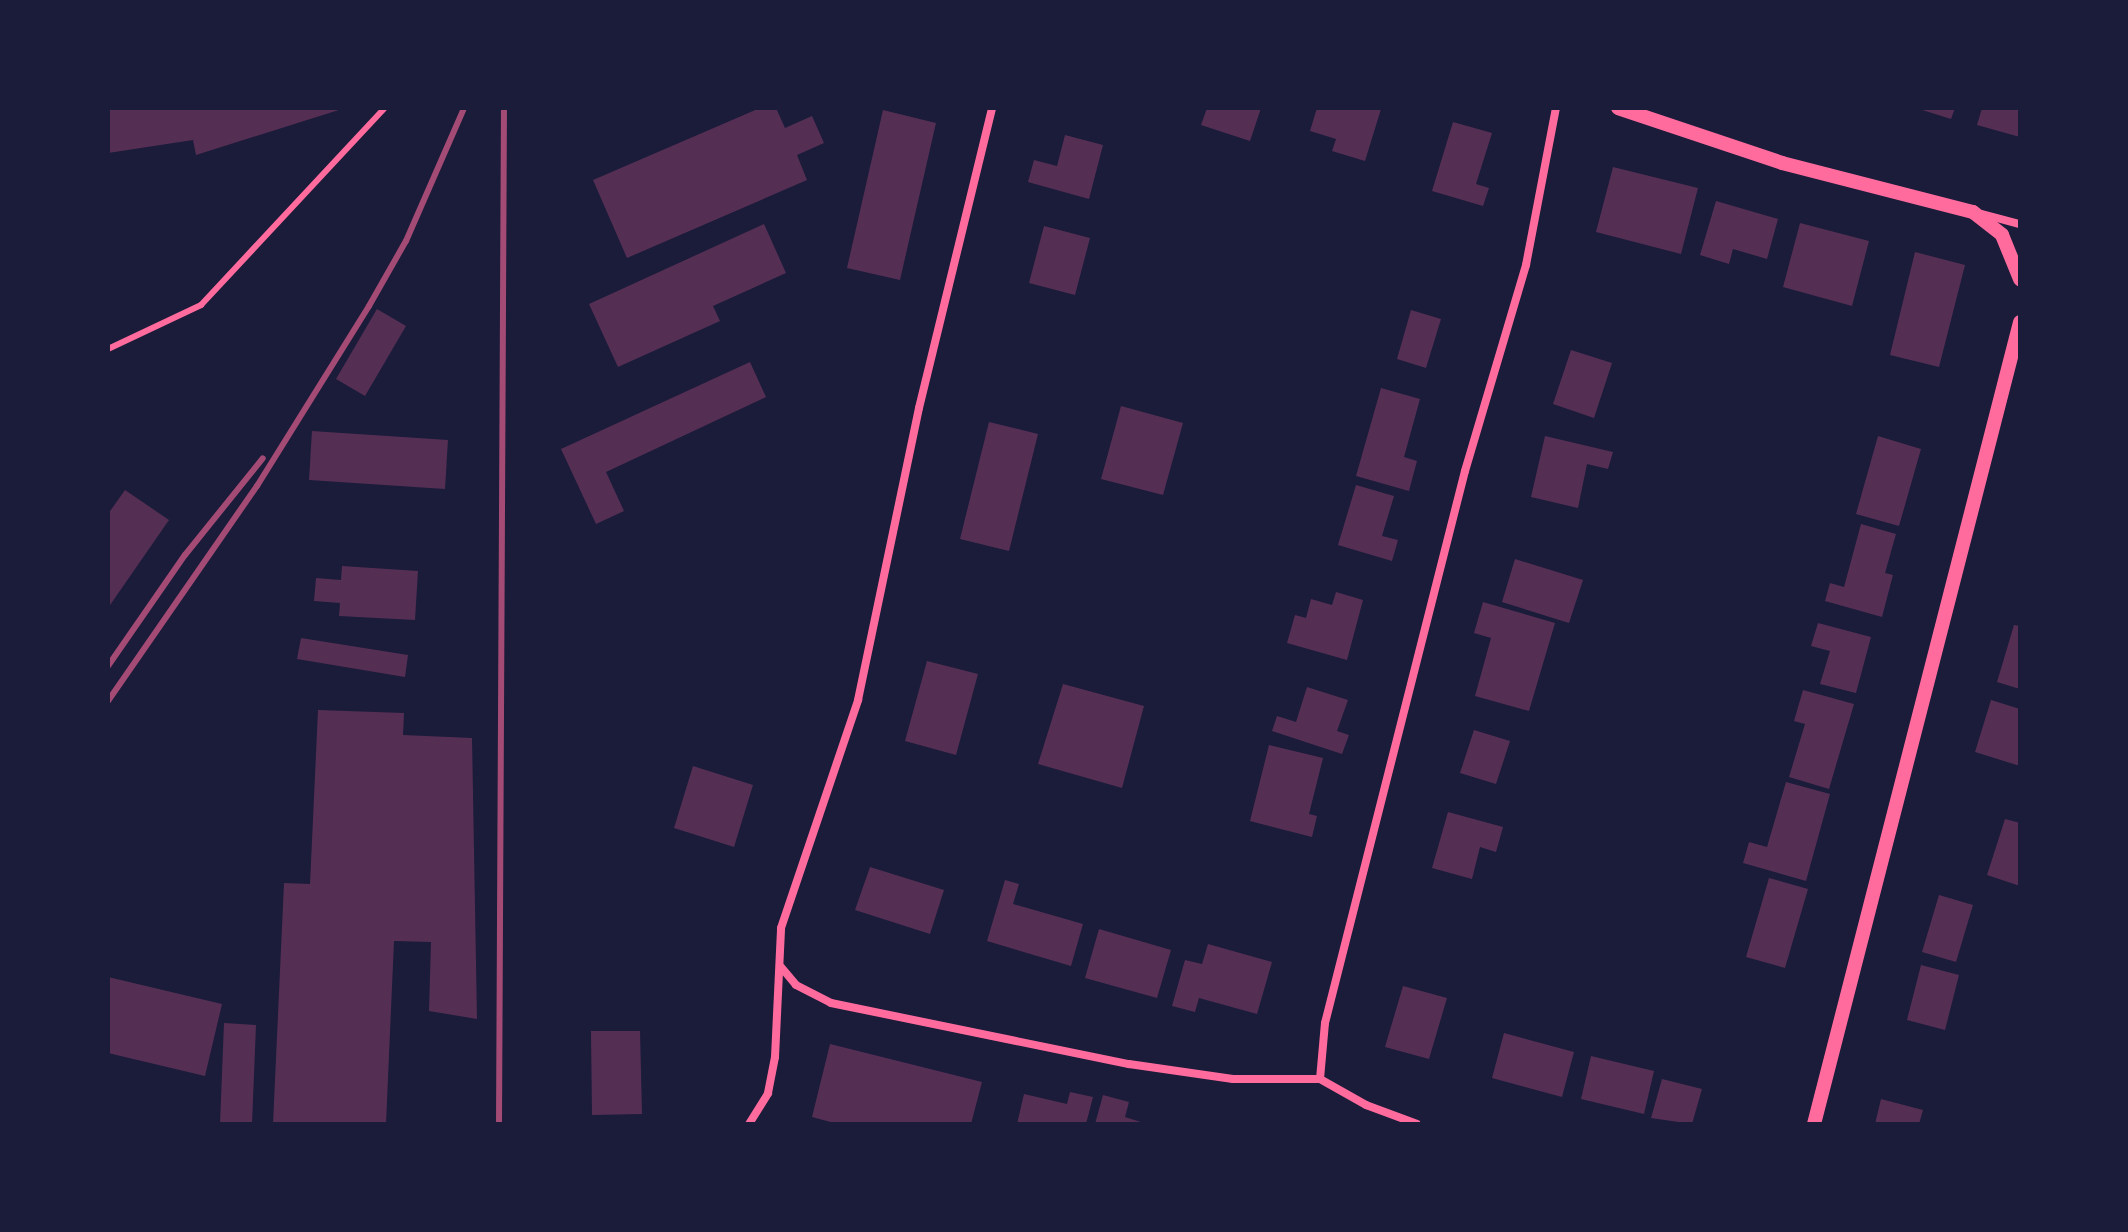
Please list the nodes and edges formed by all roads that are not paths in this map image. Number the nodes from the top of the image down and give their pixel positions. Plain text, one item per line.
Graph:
1 (385, 108) edge
2 (992, 108) edge
3 (1556, 108) edge
4 (1618, 108) edge
5 (1973, 212) junction
6 (2020, 224) edge
7 (2020, 279) edge
8 (2020, 322) edge
9 (108, 349) edge
10 (781, 966) junction
11 (1320, 1079) junction
12 (749, 1124) edge
13 (1417, 1124) edge
14 (1814, 1124) edge

1 - 9 lane
2 - 10 street
3 - 11 street
4 - 5 street
5 - 6 street
5 - 7 street
8 - 14 street
10 - 11 street
10 - 12 street
11 - 13 street

